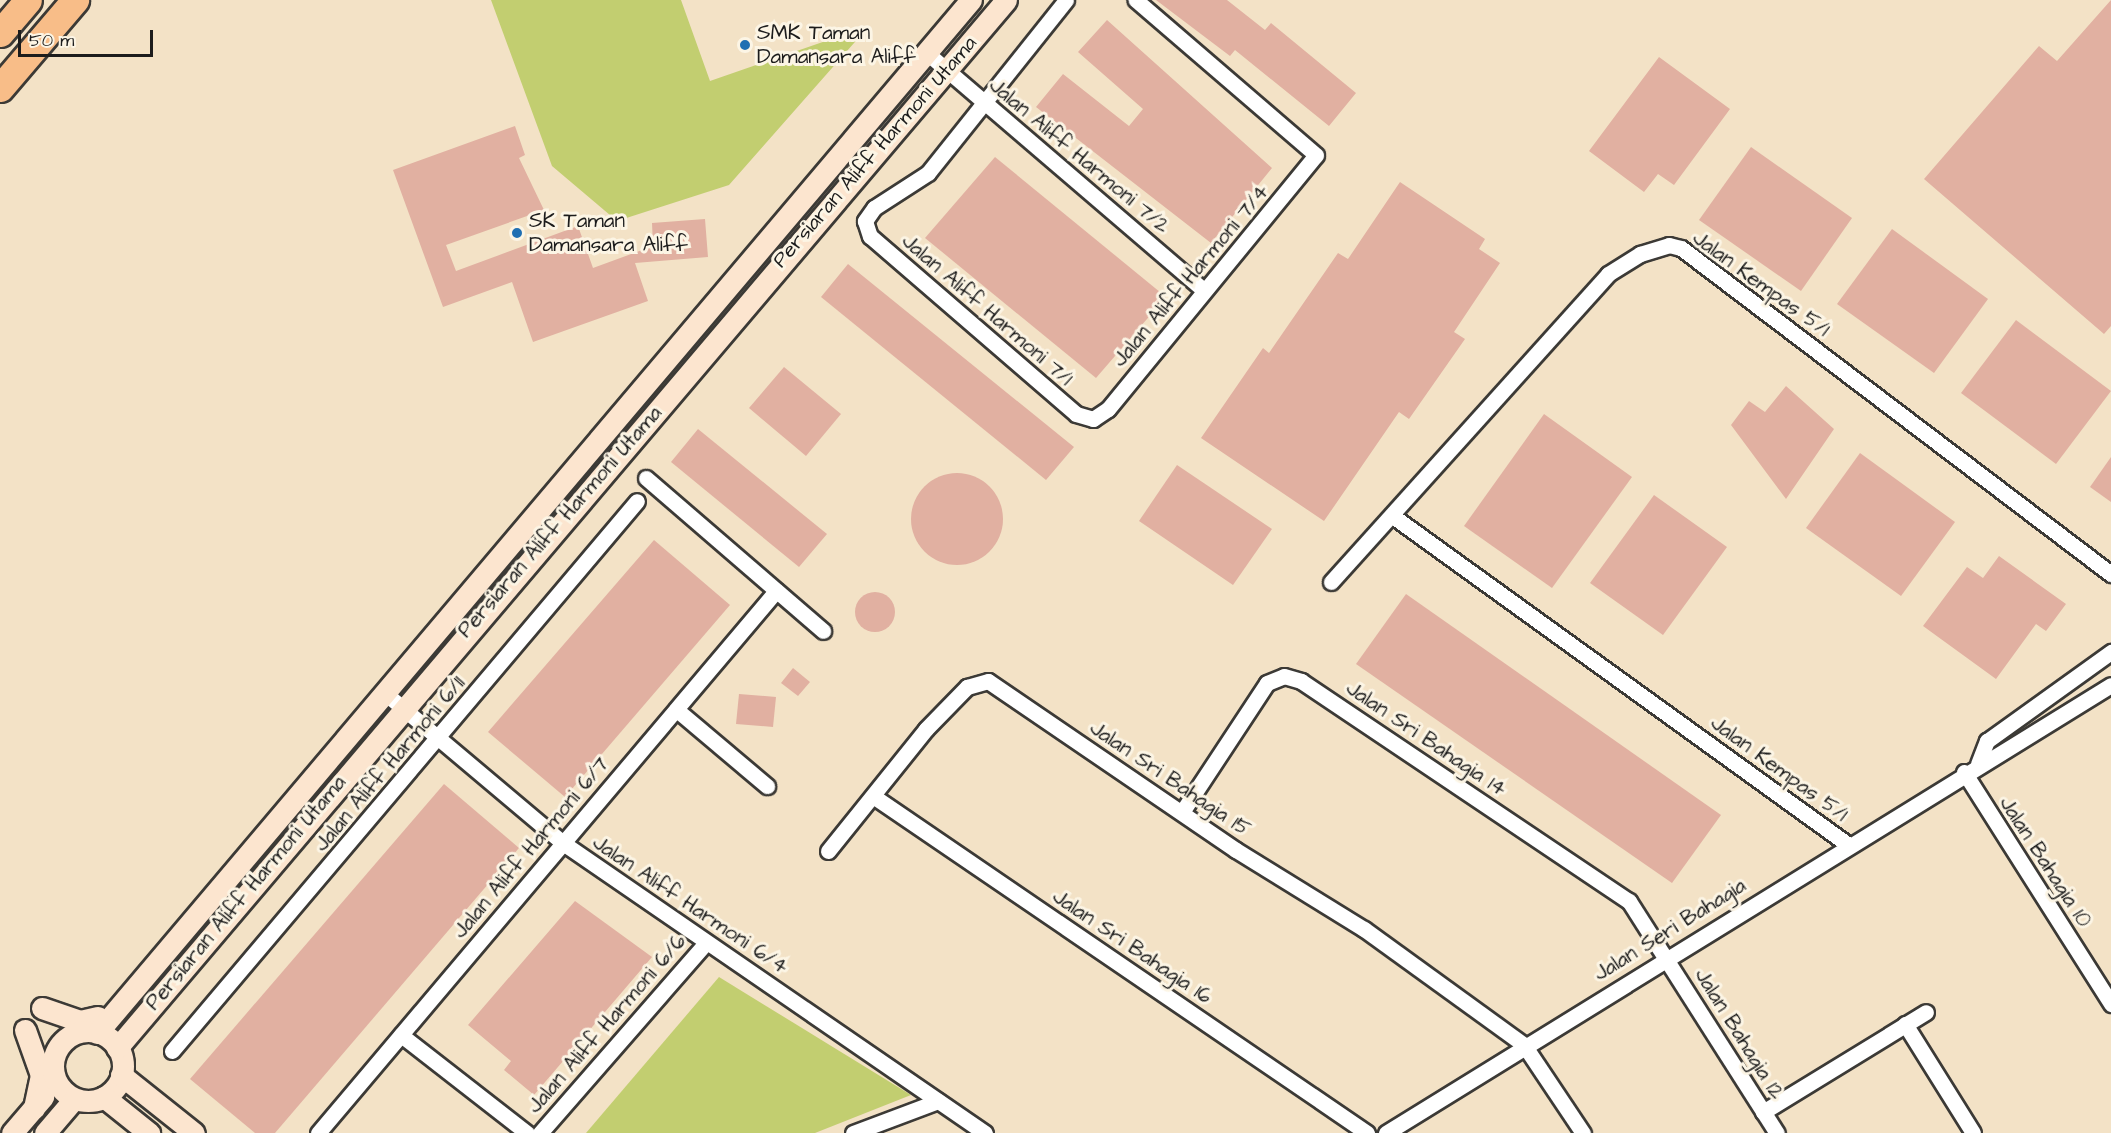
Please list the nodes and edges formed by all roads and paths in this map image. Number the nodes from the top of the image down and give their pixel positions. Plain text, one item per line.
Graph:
1 (28, 0) edge
2 (75, 0) edge
3 (971, 0) edge
4 (1006, 0) edge
5 (1066, 0) edge
6 (1136, 0) edge
7 (0, 33) edge
8 (927, 54) junction
9 (946, 70) junction
10 (0, 88) edge
11 (985, 104) junction
12 (1204, 290) junction
13 (1093, 419) joint
14 (646, 478) dead end
15 (637, 501) dead end
16 (1394, 517) junction
17 (2111, 574) edge
18 (1331, 582) dead end
19 (776, 591) junction
20 (823, 630) dead end
21 (2111, 652) edge
22 (2111, 685) edge
23 (385, 693) junction
24 (402, 707) junction
25 (678, 710) junction
26 (438, 741) junction
27 (1978, 764) junction
28 (1964, 772) junction
29 (767, 786) dead end
30 (873, 796) junction
31 (1182, 812) junction
32 (563, 843) junction
33 (1847, 844) junction
34 (828, 851) dead end
35 (706, 943) junction
36 (1666, 957) junction
37 (2111, 1004) edge
38 (119, 1006) junction
39 (42, 1008) dead end
40 (1926, 1012) dead end
41 (1905, 1024) junction
42 (26, 1030) dead end
43 (97, 1033) junction
44 (401, 1035) junction
45 (1524, 1045) junction
46 (117, 1047) junction
47 (172, 1051) dead end
48 (122, 1075) junction
49 (56, 1082) junction
50 (104, 1097) junction
51 (74, 1099) junction
52 (938, 1101) junction
53 (34, 1108) junction
54 (1764, 1112) junction
55 (12, 1133) edge
56 (45, 1133) edge
57 (149, 1133) edge
58 (194, 1133) edge
59 (318, 1133) edge
60 (527, 1133) edge
61 (540, 1133) edge
62 (853, 1133) edge
63 (985, 1133) edge
64 (1367, 1133) edge
65 (1386, 1133) edge
66 (1583, 1133) edge
67 (1777, 1133) edge
68 (1973, 1133) edge

1 - 7 highway
2 - 10 highway
3 - 8 street, Persiaran Aliff Harmoni Utama
4 - 9 street, Persiaran Aliff Harmoni Utama
5 - 11 street
6 - 12 street, Jalan Aliff Harmoni 7/4
8 - 9 street, Jalan Aliff Harmoni 7/2
8 - 23 street, Persiaran Aliff Harmoni Utama
9 - 11 street, Jalan Aliff Harmoni 7/2
9 - 24 street, Persiaran Aliff Harmoni Utama
11 - 12 street, Jalan Aliff Harmoni 7/2
11 - 13 street, Jalan Aliff Harmoni 7/1
12 - 13 street, Jalan Aliff Harmoni 7/4
14 - 19 street
15 - 26 street, Jalan Aliff Harmoni 6/11
16 - 17 street, Jalan Kempas 5/1
16 - 18 street, Jalan Kempas 5/1
16 - 33 street, Jalan Kempas 5/1
19 - 20 street
19 - 25 street, Jalan Aliff Harmoni 6/7
21 - 27 street
22 - 27 street, Jalan Seri Bahagia
23 - 24 street, Jalan Aliff Harmoni 6/4
23 - 38 street, Persiaran Aliff Harmoni Utama
24 - 26 street, Jalan Aliff Harmoni 6/4
24 - 46 street, Persiaran Aliff Harmoni Utama
25 - 29 street
25 - 32 street, Jalan Aliff Harmoni 6/7
26 - 32 street, Jalan Aliff Harmoni 6/4
26 - 47 street, Jalan Aliff Harmoni 6/11
27 - 28 street, Jalan Seri Bahagia
28 - 33 street, Jalan Seri Bahagia
28 - 37 street, Jalan Bahagia 10
30 - 31 street, Jalan Sri Bahagia 15
30 - 34 street, Jalan Sri Bahagia 15
30 - 64 street, Jalan Sri Bahagia 16
31 - 36 street, Jalan Sri Bahagia 14
31 - 45 street, Jalan Sri Bahagia 15
32 - 35 street, Jalan Aliff Harmoni 6/4
32 - 44 street, Jalan Aliff Harmoni 6/7
33 - 36 street, Jalan Seri Bahagia
35 - 52 street, Jalan Aliff Harmoni 6/4
35 - 61 street, Jalan Aliff Harmoni 6/6
36 - 45 street, Jalan Seri Bahagia
36 - 54 street, Jalan Bahagia 12
38 - 39 street
38 - 43 street, Persiaran Aliff Harmoni Utama
40 - 41 street
41 - 54 street
41 - 68 street
42 - 53 street
43 - 46 street
43 - 49 street
44 - 59 street, Jalan Aliff Harmoni 6/7
44 - 60 street
45 - 65 street, Jalan Seri Bahagia
45 - 66 street
46 - 48 street
48 - 50 street
48 - 58 street
49 - 51 street
49 - 53 street
50 - 51 street
50 - 57 street
51 - 56 street
52 - 62 street
52 - 63 street, Jalan Aliff Harmoni 6/4
53 - 55 street
54 - 67 street, Jalan Bahagia 12

